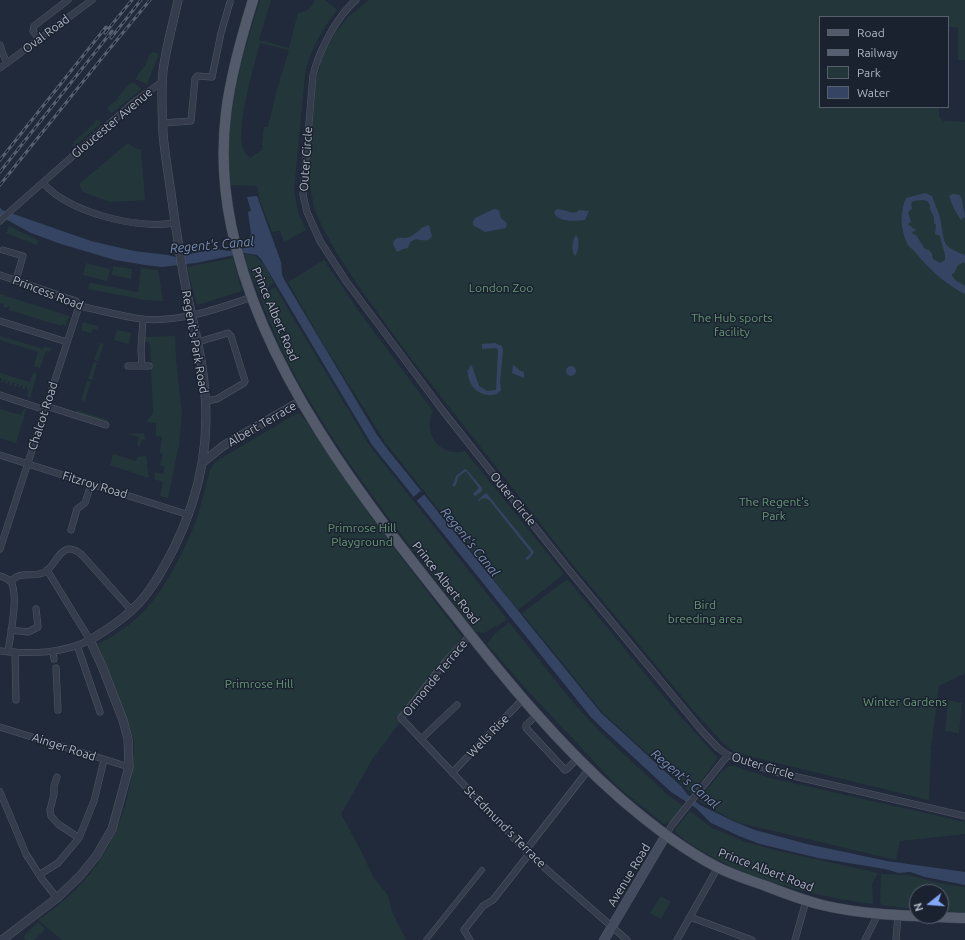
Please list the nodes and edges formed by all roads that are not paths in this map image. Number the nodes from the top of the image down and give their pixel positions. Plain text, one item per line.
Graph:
1 (68, 0) edge
2 (92, 0) edge
3 (178, 0) edge
4 (253, 0) edge
5 (356, 0) edge
6 (230, 2) dead end
7 (39, 39) junction
8 (0, 45) edge
9 (7, 63) junction
10 (0, 68) edge
11 (162, 82) junction
12 (163, 123) junction
13 (43, 183) junction
14 (0, 221) edge
15 (175, 223) junction
16 (3, 250) dead end
17 (0, 274) edge
18 (16, 280) junction
19 (252, 297) junction
20 (79, 306) junction
21 (192, 316) junction
22 (143, 319) junction
23 (0, 321) edge
24 (67, 342) junction
25 (198, 342) junction
26 (128, 366) dead end
27 (142, 366) junction
28 (149, 366) dead end
29 (0, 395) edge
30 (301, 401) junction
31 (206, 402) junction
32 (46, 408) junction
33 (106, 425) dead end
34 (205, 446) junction
35 (223, 446) junction
36 (0, 455) edge
37 (202, 463) junction
38 (27, 464) junction
39 (90, 484) junction
40 (189, 515) junction
41 (0, 525) edge
42 (7, 527) junction
43 (71, 530) dead end
44 (0, 549) edge
45 (47, 570) junction
46 (3, 577) edge
47 (11, 582) junction
48 (36, 609) dead end
49 (132, 611) junction
50 (11, 630) junction
51 (470, 635) junction
52 (90, 640) junction
53 (77, 645) junction
54 (0, 651) edge
55 (53, 651) junction
56 (8, 652) junction
57 (15, 652) junction
58 (54, 659) dead end
59 (56, 668) dead end
60 (523, 699) junction
61 (16, 700) dead end
62 (457, 705) dead end
63 (58, 710) dead end
64 (100, 712) dead end
65 (537, 715) junction
66 (404, 721) joint
67 (0, 727) edge
68 (421, 739) junction
69 (728, 755) junction
70 (578, 758) junction
71 (104, 760) junction
72 (129, 767) junction
73 (589, 769) junction
74 (452, 773) junction
75 (57, 777) dead end
76 (0, 792) edge
77 (965, 816) edge
78 (666, 835) junction
79 (79, 838) junction
80 (528, 852) junction
81 (718, 867) junction
82 (482, 870) dead end
83 (40, 875) junction
84 (57, 898) junction
85 (806, 901) junction
86 (878, 914) junction
87 (898, 915) junction
88 (690, 917) junction
89 (965, 918) edge
90 (612, 927) junction
91 (743, 938) edge
92 (2, 940) edge
93 (426, 940) edge
94 (470, 940) edge
95 (604, 940) edge
96 (627, 940) edge
97 (677, 940) edge
98 (752, 940) edge
99 (795, 940) edge
100 (865, 940) edge
101 (896, 940) edge

1 - 7 street
2 - 7 street, Oval Road
3 - 11 street, Gloucester Avenue
4 - 19 main road, Prince Albert Road
5 - 69 street, Outer Circle
6 - 12 street
7 - 9 street, Oval Road
8 - 9 street
9 - 10 street, Oval Road
11 - 12 street, Regent's Park Road
11 - 13 street, Gloucester Avenue
12 - 15 street, Regent's Park Road
13 - 14 street, Gloucester Avenue
13 - 15 street
15 - 21 street, Regent's Park Road
16 - 18 street
17 - 18 street, Princess Road
18 - 20 street, Princess Road
19 - 21 street, Princess Road
19 - 30 main road, Prince Albert Road
20 - 22 street, Princess Road
20 - 24 street, Chalcot Road
21 - 22 street, Princess Road
21 - 25 street, Regent's Park Road
22 - 27 street
23 - 24 street
24 - 32 street, Chalcot Road
25 - 31 street, Regent's Park Road
25 - 31 street
26 - 27 street
27 - 28 street
29 - 32 street
30 - 35 street, Albert Terrace
30 - 51 main road, Prince Albert Road
31 - 34 street, Regent's Park Road
32 - 33 street
32 - 38 street, Chalcot Road
34 - 35 street, Albert Terrace
34 - 37 street, Regent's Park Road
35 - 37 street, Albert Terrace
36 - 38 street, Fitzroy Road
37 - 40 street, Regent's Park Road
38 - 39 street, Fitzroy Road
38 - 42 street, Chalcot Road
39 - 40 street, Fitzroy Road
39 - 43 street
40 - 49 street, Regent's Park Road
41 - 42 street
42 - 44 street, Chalcot Road
45 - 47 street
45 - 49 street
45 - 52 street
46 - 47 street
47 - 50 street
48 - 50 street
49 - 52 street, Regent's Park Road
50 - 56 street
51 - 60 main road, Prince Albert Road
51 - 66 street, Ormonde Terrace
52 - 53 street, Regent's Park Road
52 - 72 street
53 - 55 street, Regent's Park Road
53 - 64 street
54 - 56 street, Regent's Park Road
55 - 57 street, Regent's Park Road
55 - 58 street
56 - 57 street, Regent's Park Road
57 - 61 street
59 - 63 street
60 - 65 main road, Prince Albert Road
60 - 74 street, Wells Rise
62 - 68 street
65 - 70 main road, Prince Albert Road
65 - 70 street
66 - 68 street, St Edmund's Terrace
67 - 71 street, Ainger Road
68 - 74 street, St Edmund's Terrace
69 - 77 street, Outer Circle
69 - 78 street, Avenue Road
70 - 73 main road, Prince Albert Road
71 - 72 street, Ainger Road
71 - 79 street
72 - 84 street
73 - 78 main road, Prince Albert Road
73 - 80 street
74 - 80 street, St Edmund's Terrace
75 - 79 street
76 - 83 street
78 - 81 main road, Prince Albert Road
78 - 90 main road, Avenue Road
79 - 83 street
80 - 90 street, St Edmund's Terrace
80 - 94 street
81 - 85 main road, Prince Albert Road
81 - 88 street
82 - 93 street
83 - 84 street
84 - 92 street
85 - 86 main road, Prince Albert Road
85 - 99 street
86 - 87 main road, Prince Albert Road
86 - 100 street
87 - 89 main road, Prince Albert Road
87 - 101 street
88 - 91 street
88 - 97 street
90 - 95 main road, Avenue Road
90 - 96 street, St Edmund's Terrace
91 - 98 street

